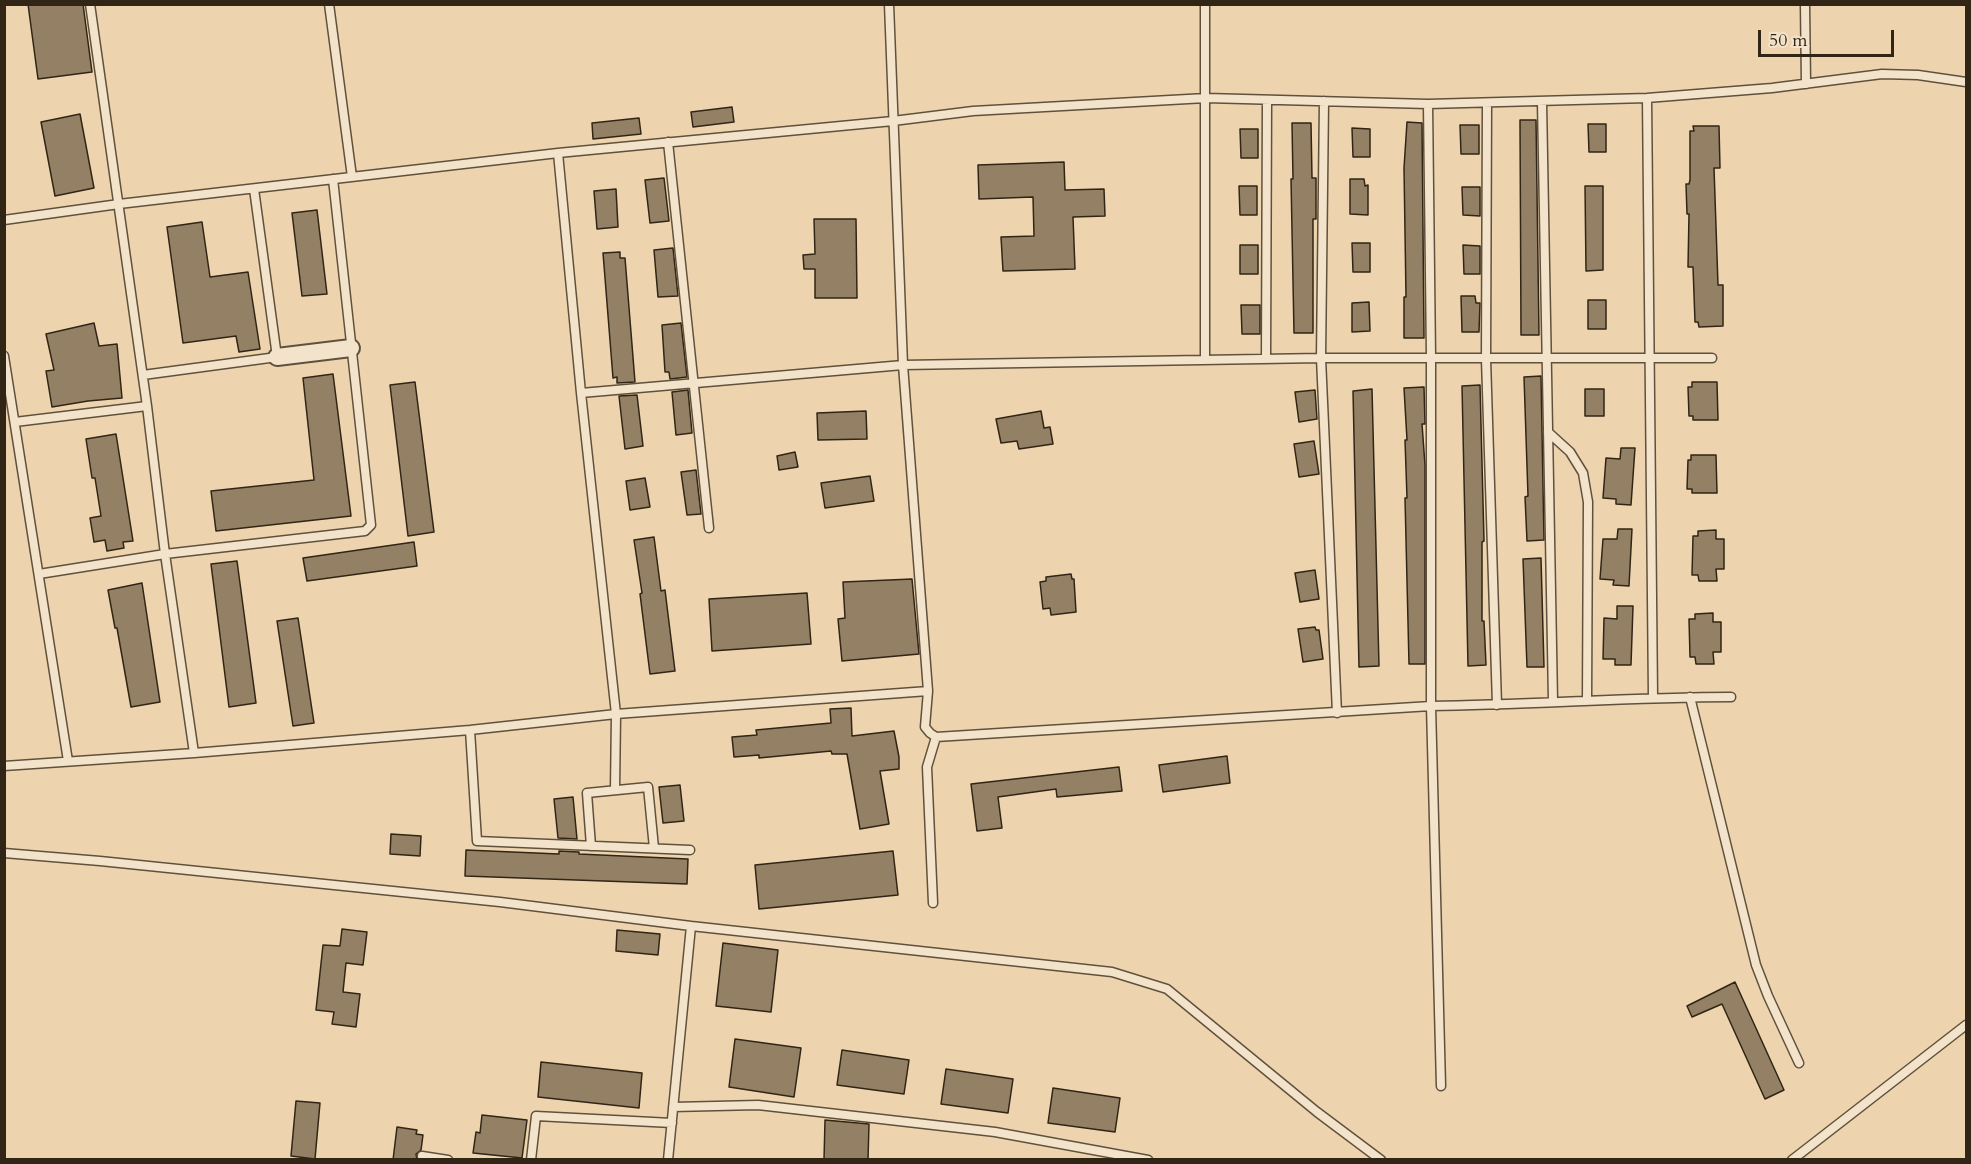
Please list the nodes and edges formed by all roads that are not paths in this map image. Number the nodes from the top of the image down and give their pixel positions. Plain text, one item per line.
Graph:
1 (90, 4) edge
2 (329, 4) edge
3 (889, 4) edge
4 (1205, 4) edge
5 (1804, 4) edge
6 (1966, 82) edge
7 (1806, 84) junction
8 (1206, 98) junction
9 (1647, 98) junction
10 (1267, 100) junction
11 (1324, 101) junction
12 (1542, 102) junction
13 (1487, 103) junction
14 (1428, 104) junction
15 (893, 122) junction
16 (668, 142) junction
17 (558, 153) junction
18 (352, 177) junction
19 (333, 179) junction
20 (254, 189) junction
21 (119, 204) junction
22 (4, 220) edge
23 (351, 348) junction
24 (4, 356) edge
25 (277, 357) junction
26 (1321, 358) junction
27 (1431, 358) junction
28 (1712, 358) dead end
29 (1266, 359) junction
30 (1486, 359) junction
31 (1546, 359) junction
32 (1649, 359) junction
33 (1206, 360) junction
34 (903, 365) junction
35 (143, 375) junction
36 (692, 382) junction
37 (581, 393) junction
38 (147, 406) junction
39 (15, 422) junction
40 (1548, 432) junction
41 (709, 528) dead end
42 (165, 554) junction
43 (39, 574) junction
44 (928, 690) junction
45 (1653, 697) junction
46 (1690, 697) junction
47 (1731, 697) dead end
48 (1587, 700) junction
49 (1553, 701) junction
50 (1497, 705) junction
51 (1431, 706) junction
52 (1337, 713) junction
53 (616, 714) junction
54 (470, 730) junction
55 (936, 737) junction
56 (194, 753) junction
57 (68, 761) junction
58 (4, 766) edge
59 (615, 790) junction
60 (591, 846) junction
61 (654, 848) junction
62 (690, 850) dead end
63 (4, 854) edge
64 (933, 903) dead end
65 (692, 926) junction
66 (1966, 1025) edge
67 (1799, 1063) dead end
68 (1441, 1086) dead end
69 (674, 1107) junction
70 (672, 1123) junction
71 (422, 1156) dead end
72 (448, 1160) edge
73 (531, 1160) edge
74 (668, 1160) edge
75 (1148, 1160) edge
76 (1382, 1160) edge
77 (1792, 1160) edge

1 - 21 lane
2 - 18 lane
3 - 15 lane
4 - 8 lane
5 - 7 lane
6 - 7 lane
7 - 9 lane
8 - 10 lane
8 - 15 lane
8 - 33 lane
9 - 12 lane
9 - 32 lane
10 - 11 lane
10 - 29 lane
11 - 14 lane
11 - 26 lane
12 - 13 lane
12 - 31 lane
13 - 14 lane
13 - 30 lane
14 - 27 lane
15 - 16 lane
15 - 34 lane
16 - 17 lane
16 - 36 lane
17 - 18 lane
17 - 37 lane
18 - 19 lane
19 - 20 lane
19 - 23 lane
20 - 21 lane
20 - 25 lane
21 - 22 lane
21 - 35 lane
23 - 25 street
23 - 42 lane
24 - 39 lane
25 - 35 lane
26 - 27 lane
26 - 29 lane
26 - 52 lane
27 - 30 lane
27 - 51 lane
28 - 32 lane
29 - 33 lane
30 - 31 lane
30 - 50 lane
31 - 32 lane
31 - 40 lane
32 - 45 lane
33 - 34 lane
34 - 36 lane
34 - 44 lane
35 - 38 lane
36 - 37 lane
36 - 41 lane
37 - 53 lane
38 - 39 lane
38 - 42 lane
39 - 43 lane
40 - 48 lane
40 - 49 lane
42 - 43 lane
42 - 56 lane
43 - 57 lane
44 - 53 lane
44 - 55 lane
45 - 46 lane
45 - 48 lane
46 - 47 lane
46 - 67 lane
48 - 49 lane
49 - 50 lane
50 - 51 lane
51 - 52 lane
51 - 68 lane
52 - 55 lane
53 - 54 lane
53 - 59 lane
54 - 56 lane
54 - 60 lane
55 - 64 lane
56 - 57 lane
57 - 58 lane
59 - 60 lane
59 - 61 lane
60 - 61 lane
61 - 62 lane
63 - 65 lane
65 - 69 lane
65 - 76 lane
66 - 77 lane
69 - 70 lane
69 - 75 lane
70 - 73 lane
70 - 74 lane
71 - 72 lane

